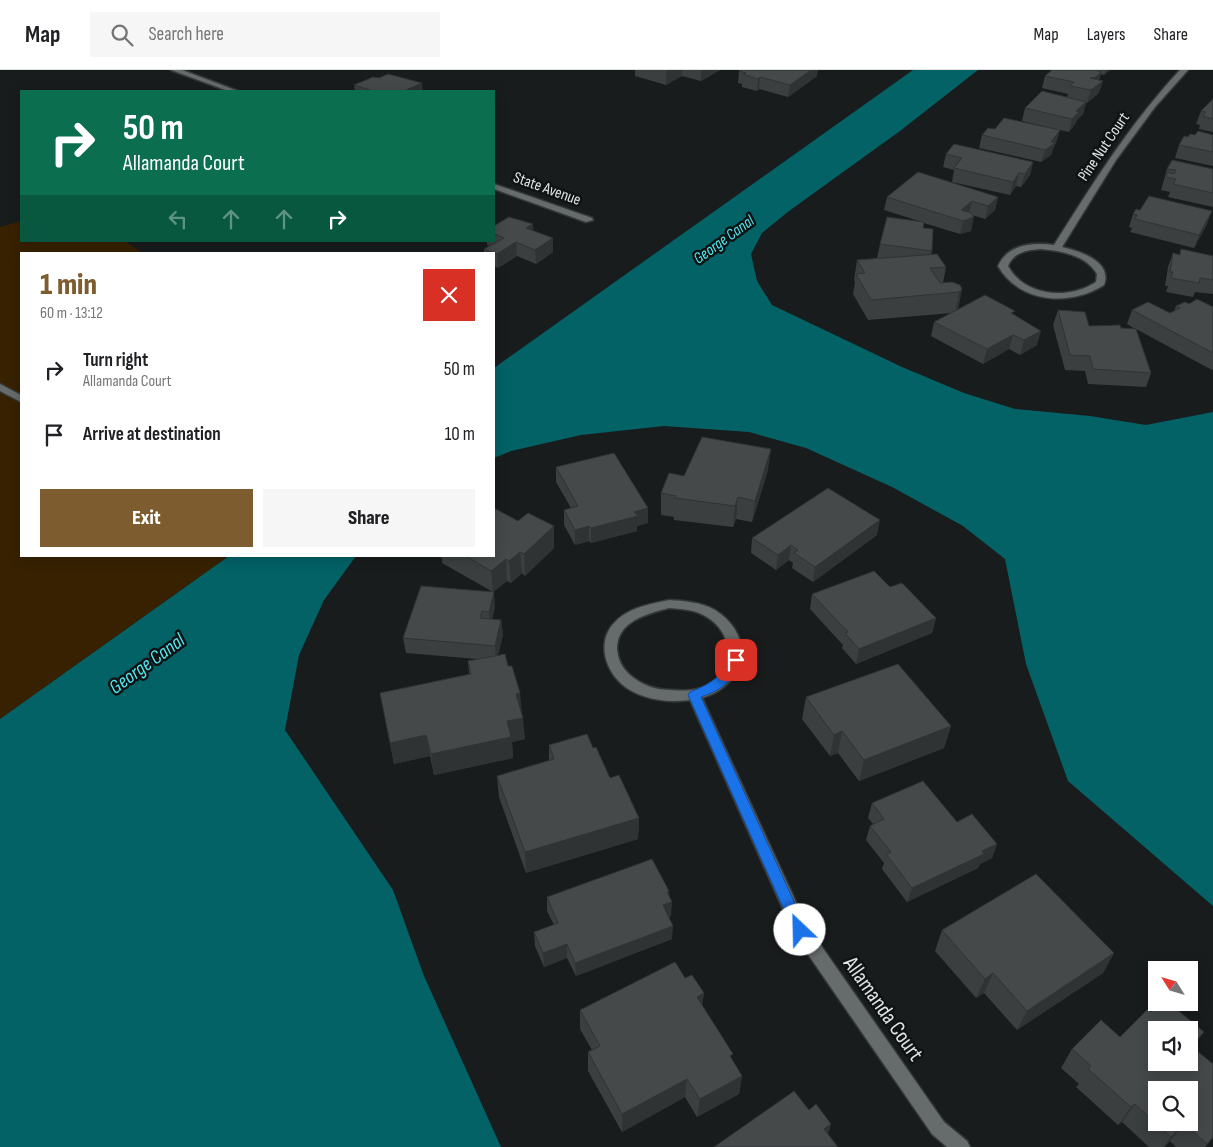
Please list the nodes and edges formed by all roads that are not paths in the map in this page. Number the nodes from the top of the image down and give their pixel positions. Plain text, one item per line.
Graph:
1 (175, 70) edge
2 (1184, 70) edge
3 (231, 90) edge
4 (495, 186) edge
5 (589, 220) dead end
6 (1057, 248) junction
7 (0, 387) edge
8 (20, 398) edge
9 (694, 695) junction
10 (961, 1147) edge

1 - 3 street
2 - 6 street, Pine Nut Court
4 - 5 street, State Avenue
6 - 6 street
7 - 8 street
9 - 9 street
9 - 10 street, Allamanda Court

